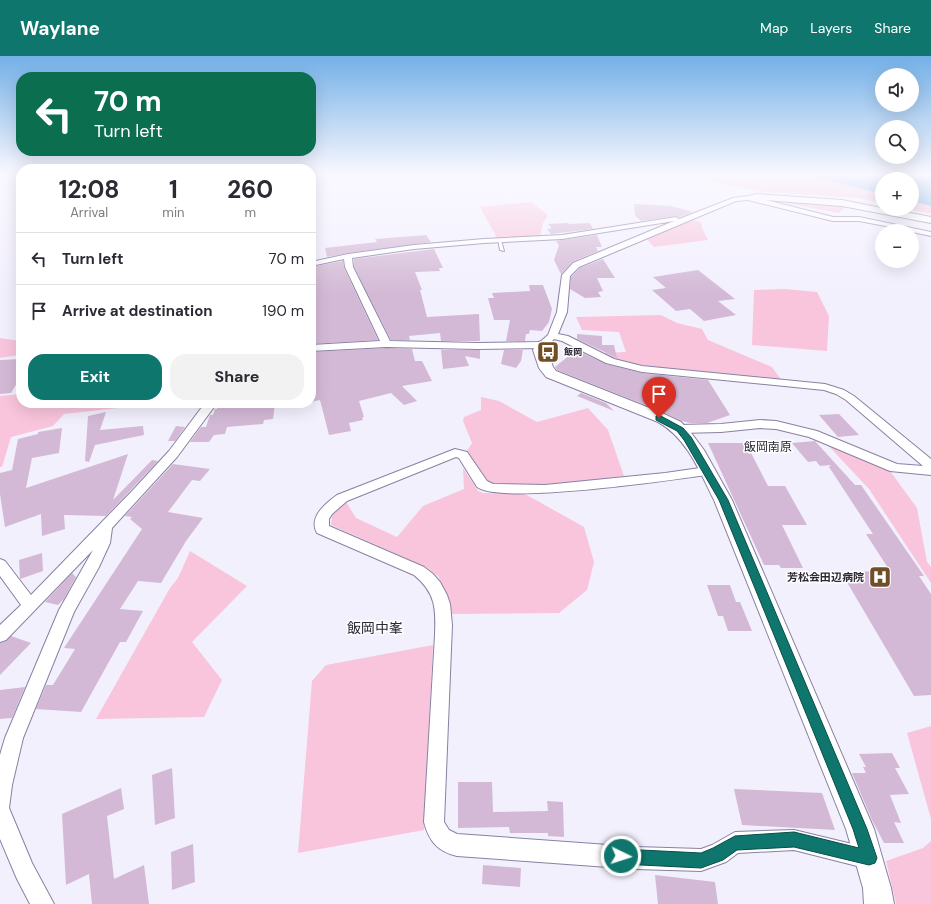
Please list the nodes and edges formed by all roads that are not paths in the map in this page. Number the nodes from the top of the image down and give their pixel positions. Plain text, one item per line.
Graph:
1 (699, 214) edge
2 (812, 214) edge
3 (897, 214) edge
4 (686, 219) junction
5 (931, 220) edge
6 (931, 234) edge
7 (500, 240) junction
8 (502, 250) dead end
9 (348, 256) junction
10 (316, 262) edge
11 (548, 341) junction
12 (386, 344) junction
13 (316, 348) edge
14 (208, 408) edge
15 (680, 429) junction
16 (931, 466) edge
17 (707, 470) junction
18 (931, 471) edge
19 (106, 525) junction
20 (0, 565) edge
21 (30, 606) junction
22 (0, 635) edge
23 (0, 805) edge
24 (0, 812) edge
25 (869, 858) junction
26 (43, 904) edge
27 (879, 904) edge

1 - 4 street
2 - 6 street
3 - 5 main road
4 - 7 street
4 - 11 street
7 - 8 lane
7 - 9 street
9 - 10 street
9 - 12 street
11 - 12 street
11 - 15 street
11 - 16 street
12 - 13 street
14 - 19 street
15 - 17 street
15 - 18 street
17 - 25 street
17 - 25 street
19 - 21 street
19 - 23 street
20 - 21 street
21 - 22 street
24 - 26 street
25 - 27 street

